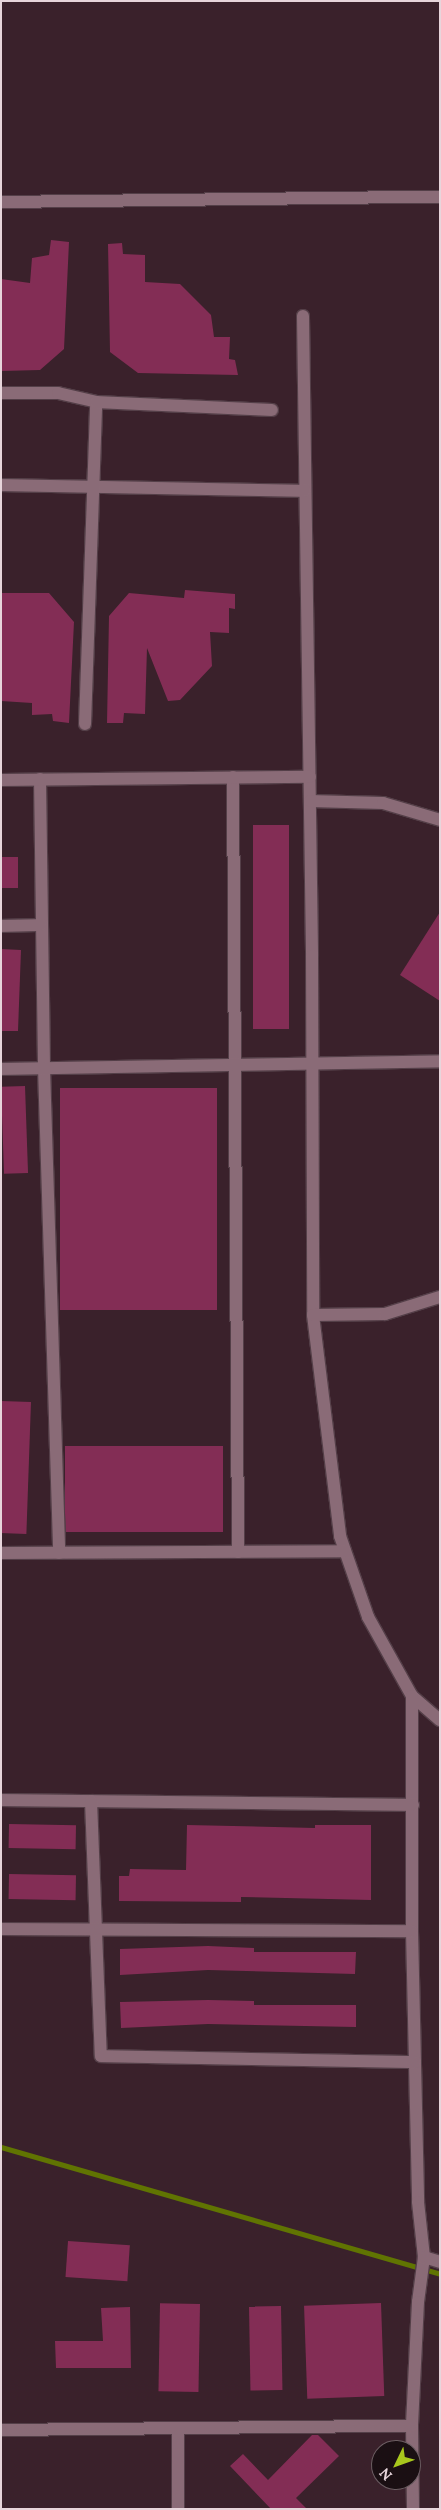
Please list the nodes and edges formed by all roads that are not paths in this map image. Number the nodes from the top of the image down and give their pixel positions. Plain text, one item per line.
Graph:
1 (440, 197) edge
2 (1, 202) edge
3 (303, 316) dead end
4 (1, 393) edge
5 (96, 402) junction
6 (272, 410) dead end
7 (1, 485) edge
8 (94, 487) junction
9 (305, 491) junction
10 (84, 724) dead end
11 (310, 777) junction
12 (233, 778) junction
13 (40, 779) junction
14 (1, 780) edge
15 (310, 801) junction
16 (440, 820) edge
17 (42, 925) junction
18 (1, 926) edge
19 (440, 1061) edge
20 (311, 1063) junction
21 (236, 1064) junction
22 (44, 1068) junction
23 (1, 1069) edge
24 (440, 1297) edge
25 (312, 1315) junction
26 (345, 1551) junction
27 (238, 1552) junction
28 (1, 1553) edge
29 (59, 1553) junction
30 (412, 1696) junction
31 (440, 1720) edge
32 (1, 1800) edge
33 (91, 1801) junction
34 (412, 1805) junction
35 (1, 1929) edge
36 (96, 1930) junction
37 (412, 1931) junction
38 (415, 2062) junction
39 (424, 2257) junction
40 (440, 2262) edge
41 (412, 2426) junction
42 (178, 2428) junction
43 (1, 2430) edge
44 (178, 2509) edge
45 (413, 2509) edge

1 - 2 street
3 - 9 street
4 - 5 street
5 - 6 street
5 - 8 street
7 - 8 street
8 - 9 street
8 - 10 street
9 - 11 street
11 - 12 street
11 - 15 street
12 - 13 street
12 - 21 street
13 - 14 street
13 - 17 street
15 - 16 street
15 - 20 street
17 - 18 street
17 - 22 street
19 - 20 street
20 - 21 street
20 - 25 street
21 - 22 street
21 - 27 street
22 - 23 street
22 - 29 street
24 - 25 street
25 - 26 street
26 - 27 street
26 - 30 street
27 - 29 street
28 - 29 street
30 - 31 street
30 - 34 street
32 - 33 street
33 - 34 street
33 - 36 street
34 - 37 street
35 - 36 street
36 - 37 street
36 - 38 street
37 - 38 street
38 - 39 street
39 - 40 street
39 - 41 street
41 - 42 street
41 - 45 street
42 - 43 street
42 - 44 street

